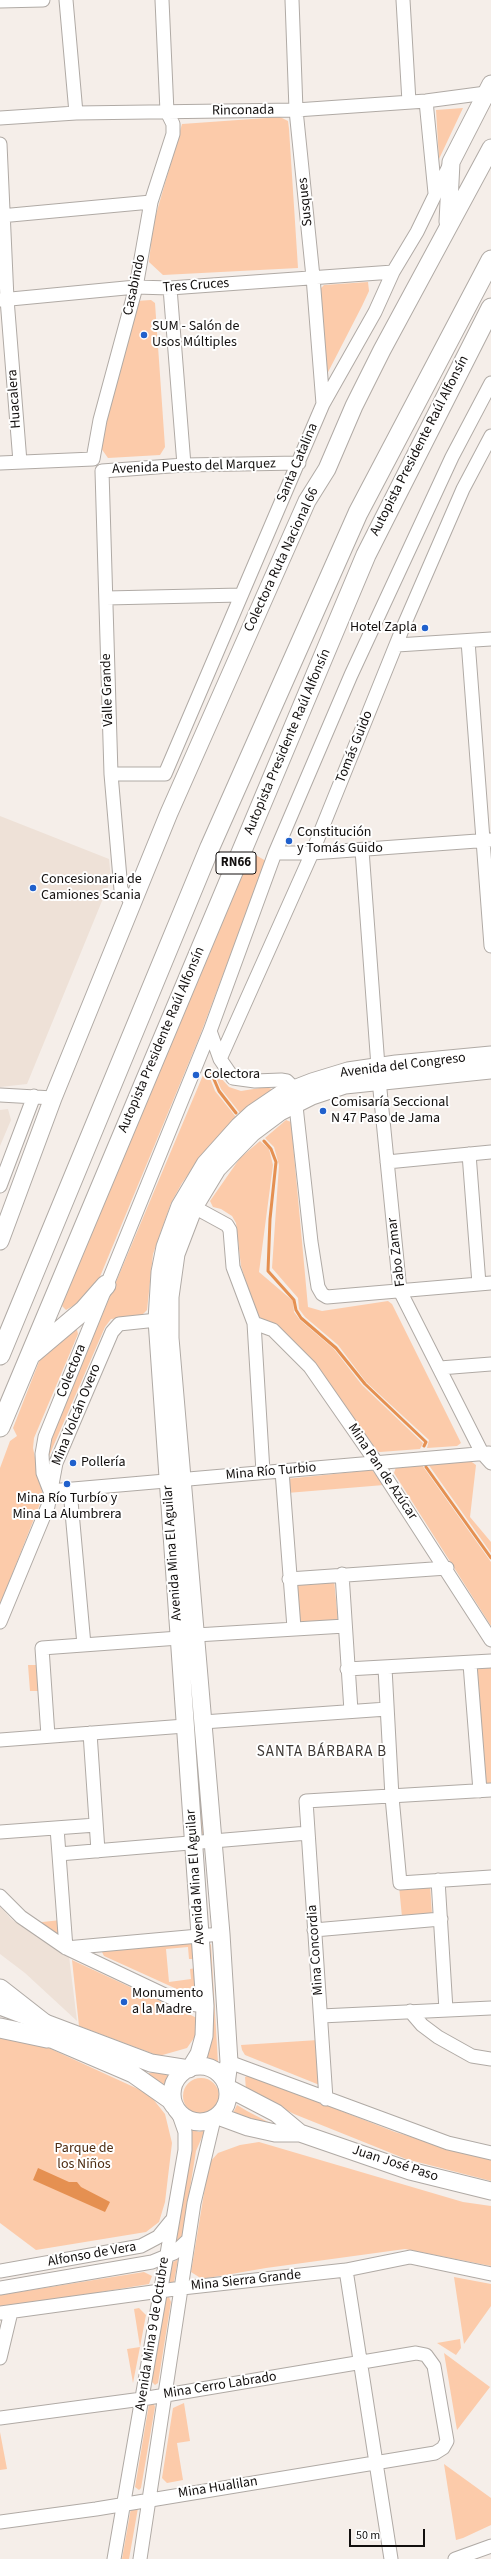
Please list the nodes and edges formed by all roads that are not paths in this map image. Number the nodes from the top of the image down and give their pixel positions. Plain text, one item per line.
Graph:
1 (43, 0) edge
2 (66, 0) edge
3 (162, 0) edge
4 (292, 0) edge
5 (403, 0) edge
6 (0, 1) edge
7 (489, 91) edge
8 (426, 101) junction
9 (409, 102) junction
10 (296, 110) junction
11 (167, 112) junction
12 (76, 113) junction
13 (0, 118) edge
14 (0, 144) edge
15 (491, 148) edge
16 (451, 162) junction
17 (435, 193) junction
18 (151, 202) junction
19 (1, 216) edge
20 (448, 226) junction
21 (491, 260) edge
22 (393, 272) junction
23 (314, 277) junction
24 (136, 287) junction
25 (170, 288) junction
26 (4, 300) edge
27 (491, 308) edge
28 (491, 383) edge
29 (323, 404) junction
30 (490, 440) edge
31 (93, 458) junction
32 (20, 462) junction
33 (0, 463) edge
34 (299, 463) junction
35 (184, 465) junction
36 (102, 471) junction
37 (241, 595) junction
38 (106, 598) junction
39 (491, 639) edge
40 (468, 641) junction
41 (397, 645) junction
42 (111, 774) junction
43 (487, 840) edge
44 (362, 850) junction
45 (275, 853) junction
46 (312, 853) junction
47 (134, 903) junction
48 (491, 946) edge
49 (210, 1031) junction
50 (491, 1055) edge
51 (220, 1059) junction
52 (491, 1070) edge
53 (379, 1073) junction
54 (0, 1095) edge
55 (34, 1096) junction
56 (295, 1096) junction
57 (53, 1098) junction
58 (491, 1152) edge
59 (469, 1154) junction
60 (387, 1162) junction
61 (0, 1186) edge
62 (194, 1206) junction
63 (0, 1241) edge
64 (485, 1284) edge
65 (106, 1285) junction
66 (400, 1291) junction
67 (157, 1320) junction
68 (254, 1323) junction
69 (0, 1355) edge
70 (29, 1357) junction
71 (491, 1364) edge
72 (440, 1368) junction
73 (0, 1427) edge
74 (486, 1453) edge
75 (376, 1462) junction
76 (491, 1463) edge
77 (263, 1472) junction
78 (282, 1472) junction
79 (176, 1481) junction
80 (70, 1490) junction
81 (50, 1491) junction
82 (446, 1568) junction
83 (342, 1574) junction
84 (289, 1579) junction
85 (0, 1622) edge
86 (345, 1626) junction
87 (294, 1628) junction
88 (196, 1635) junction
89 (179, 1638) junction
90 (491, 1640) edge
91 (84, 1645) junction
92 (491, 1661) edge
93 (470, 1664) junction
94 (385, 1668) junction
95 (347, 1669) junction
96 (200, 1680) junction
97 (182, 1681) junction
98 (387, 1710) junction
99 (351, 1711) junction
100 (203, 1722) junction
101 (185, 1726) junction
102 (90, 1733) junction
103 (48, 1736) junction
104 (0, 1740) edge
105 (485, 1791) edge
106 (392, 1797) junction
107 (96, 1825) junction
108 (57, 1828) junction
109 (0, 1832) edge
110 (308, 1833) junction
111 (213, 1840) junction
112 (193, 1842) junction
113 (98, 1851) junction
114 (59, 1854) junction
115 (491, 1877) edge
116 (438, 1880) junction
117 (0, 1896) edge
118 (441, 1919) junction
119 (314, 1930) junction
120 (221, 1934) junction
121 (200, 1935) junction
122 (66, 1948) junction
123 (0, 1989) edge
124 (0, 2006) edge
125 (205, 2006) junction
126 (491, 2008) edge
127 (446, 2010) junction
128 (410, 2011) junction
129 (321, 2016) junction
130 (0, 2017) edge
131 (0, 2028) edge
132 (47, 2031) junction
133 (491, 2059) edge
134 (229, 2062) junction
135 (190, 2068) junction
136 (227, 2086) junction
137 (326, 2099) junction
138 (176, 2108) junction
139 (216, 2118) junction
140 (300, 2133) junction
141 (491, 2153) edge
142 (491, 2191) edge
143 (173, 2218) junction
144 (188, 2240) junction
145 (165, 2258) junction
146 (346, 2270) junction
147 (0, 2271) edge
148 (491, 2274) edge
149 (0, 2288) edge
150 (182, 2288) junction
151 (161, 2292) junction
152 (5, 2312) edge
153 (0, 2358) edge
154 (361, 2363) junction
155 (165, 2394) junction
156 (142, 2399) junction
157 (0, 2418) edge
158 (435, 2453) joint
159 (378, 2462) junction
160 (148, 2499) junction
161 (126, 2503) junction
162 (0, 2522) edge
163 (491, 2546) edge
164 (114, 2559) edge
165 (140, 2559) edge
166 (391, 2559) edge
167 (455, 2559) edge

1 - 6 street
2 - 12 street
3 - 11 street, Casabindo
4 - 10 street, Susques
5 - 9 street
7 - 8 street, Rinconada
7 - 16 main road, Colectora Ruta Nacional 66
8 - 9 street, Rinconada
8 - 17 street
9 - 10 street, Rinconada
10 - 11 street, Rinconada
10 - 23 street, Susques
11 - 12 street, Rinconada
11 - 18 street, Casabindo
12 - 13 street, Rinconada
14 - 19 street, Huacalera
15 - 20 main road, Colectora Ruta Nacional 66
16 - 17 street, Santa Catalina
16 - 20 main road, Colectora Ruta Nacional 66
17 - 22 street, Santa Catalina
18 - 19 street
18 - 24 street, Casabindo
19 - 26 street, Huacalera
20 - 47 main road, Colectora Ruta Nacional 66
21 - 69 highway, Autopista Presidente Raúl Alfonsín / RN66
22 - 23 street, Tres Cruces
22 - 29 street, Santa Catalina
23 - 25 street, Tres Cruces
23 - 29 street, Susques
24 - 25 street, Tres Cruces
24 - 26 street, Tres Cruces
24 - 31 street, Casabindo
25 - 35 street
26 - 32 street, Huacalera
27 - 70 highway, Autopista Presidente Raúl Alfonsín / RN66
28 - 45 street, Colectora
29 - 34 street, Santa Catalina
30 - 41 street, Tomás Guido
31 - 32 street, Avenida Puesto del Marquez
31 - 36 street, Avenida Puesto del Marquez
32 - 33 street, Avenida Puesto del Marquez
34 - 35 street, Avenida Puesto del Marquez
34 - 37 street, Santa Catalina
35 - 36 street, Avenida Puesto del Marquez
36 - 38 street, Valle Grande
37 - 38 street
37 - 42 street, Santa Catalina
38 - 42 street, Valle Grande
39 - 40 street
40 - 41 street
40 - 43 street
41 - 46 street, Tomás Guido
42 - 47 street, Valle Grande
43 - 44 street
43 - 48 street
44 - 46 street
44 - 53 street, Fabo Zamar
45 - 46 street
45 - 49 street, Colectora
46 - 51 street, Tomás Guido
47 - 57 main road, Colectora Ruta Nacional 66
49 - 51 street
49 - 65 street, Colectora
50 - 53 main road, Avenida del Congreso
51 - 56 street
52 - 53 main road, Avenida del Congreso
53 - 56 main road, Avenida del Congreso
53 - 60 street, Fabo Zamar
54 - 55 street
55 - 57 street
55 - 61 street
56 - 62 main road, Avenida Mina El Aguilar
56 - 66 street
56 - 67 main road, Avenida Mina El Aguilar
57 - 63 main road, Colectora Ruta Nacional 66
58 - 59 street
59 - 60 street
59 - 64 street
60 - 66 street, Fabo Zamar
62 - 68 street
62 - 79 main road, Avenida Mina El Aguilar
64 - 66 street
65 - 70 highway
65 - 81 street, Colectora
66 - 72 street, Fabo Zamar
67 - 79 main road, Avenida Mina El Aguilar
67 - 81 street, Mina Volcán Overo
68 - 75 street, Mina Pan de Azúcar
68 - 77 street
70 - 73 highway, Autopista Presidente Raúl Alfonsín / RN66
71 - 72 street
72 - 74 street, Fabo Zamar
74 - 75 street, Mina Río Turbio
74 - 76 street, Fabo Zamar
75 - 78 street, Mina Río Turbio
75 - 82 street, Mina Pan de Azúcar
77 - 78 street, Mina Río Turbio
77 - 79 street, Mina Río Turbio
78 - 84 street
79 - 80 street, Mina Río Turbio
79 - 88 main road, Avenida Mina El Aguilar
79 - 89 main road, Avenida Mina El Aguilar
80 - 81 street, Mina Río Turbio
80 - 91 street
81 - 85 street, Mina Volcán Overo
82 - 83 street
82 - 90 street, Mina Pan de Azúcar
83 - 84 street
83 - 86 street
84 - 87 street
86 - 87 street
86 - 95 street
87 - 88 street
88 - 96 main road, Avenida Mina El Aguilar
89 - 91 street
89 - 97 main road, Avenida Mina El Aguilar
91 - 103 street
92 - 93 street
93 - 94 street
93 - 105 street
94 - 95 street
94 - 98 street
95 - 99 street
96 - 97 main road
96 - 100 main road, Avenida Mina El Aguilar
97 - 101 main road, Avenida Mina El Aguilar
98 - 99 street
98 - 106 street
99 - 100 street
100 - 111 main road, Avenida Mina El Aguilar
101 - 102 street
101 - 112 main road, Avenida Mina El Aguilar
102 - 103 street
102 - 107 street
103 - 104 street
105 - 106 street
106 - 110 street, Mina Concordia
106 - 116 street
107 - 108 street
107 - 113 street
108 - 109 street
108 - 114 street
110 - 111 street
110 - 119 street, Mina Concordia
111 - 112 street
111 - 120 main road, Avenida Mina El Aguilar
112 - 113 street
112 - 121 main road, Avenida Mina El Aguilar
113 - 114 street
114 - 122 street
115 - 116 street
116 - 118 street
117 - 122 street
118 - 119 street
118 - 127 street
119 - 129 street, Mina Concordia
120 - 121 street
120 - 134 main road, Avenida Mina El Aguilar
121 - 122 street
121 - 125 main road, Avenida Mina El Aguilar
122 - 125 street
123 - 132 highway
124 - 132 main road
125 - 135 main road, Avenida Mina El Aguilar
126 - 127 street
127 - 128 street
128 - 129 street
128 - 133 street
129 - 137 street, Mina Concordia
130 - 132 main road
131 - 132 highway
132 - 135 main road
132 - 138 main road
134 - 136 main road, Avenida Mina El Aguilar
134 - 137 street
135 - 136 main road
135 - 138 main road
136 - 139 main road
136 - 140 main road, Juan José Paso
137 - 141 street
138 - 139 main road
138 - 143 street, Avenida Mina 9 de Octubre
139 - 140 main road, Juan José Paso
139 - 144 street, Avenida Mina 9 de Octubre
140 - 142 main road, Juan José Paso
143 - 145 street, Avenida Mina 9 de Octubre
143 - 147 street, Alfonso de Vera
144 - 145 street, Alfonso de Vera
144 - 150 street, Avenida Mina 9 de Octubre
145 - 149 street, Alfonso de Vera
145 - 151 street, Avenida Mina 9 de Octubre
146 - 148 street, Mina Sierra Grande
146 - 150 street, Mina Sierra Grande
146 - 154 street
150 - 151 street, Mina Sierra Grande
150 - 155 street, Avenida Mina 9 de Octubre
151 - 152 street, Mina Sierra Grande
151 - 156 street, Avenida Mina 9 de Octubre
152 - 153 street
154 - 155 street, Mina Cerro Labrado
154 - 158 street, Mina Cerro Labrado
154 - 159 street
155 - 156 street, Mina Cerro Labrado
155 - 160 street, Avenida Mina 9 de Octubre
156 - 157 street, Mina Cerro Labrado
156 - 161 street, Avenida Mina 9 de Octubre
158 - 159 street, Mina Hualilan
159 - 160 street, Mina Hualilan
159 - 166 street
160 - 161 street, Mina Hualilan
160 - 165 street, Avenida Mina 9 de Octubre
161 - 162 street, Mina Hualilan
161 - 164 street, Avenida Mina 9 de Octubre
163 - 167 street

